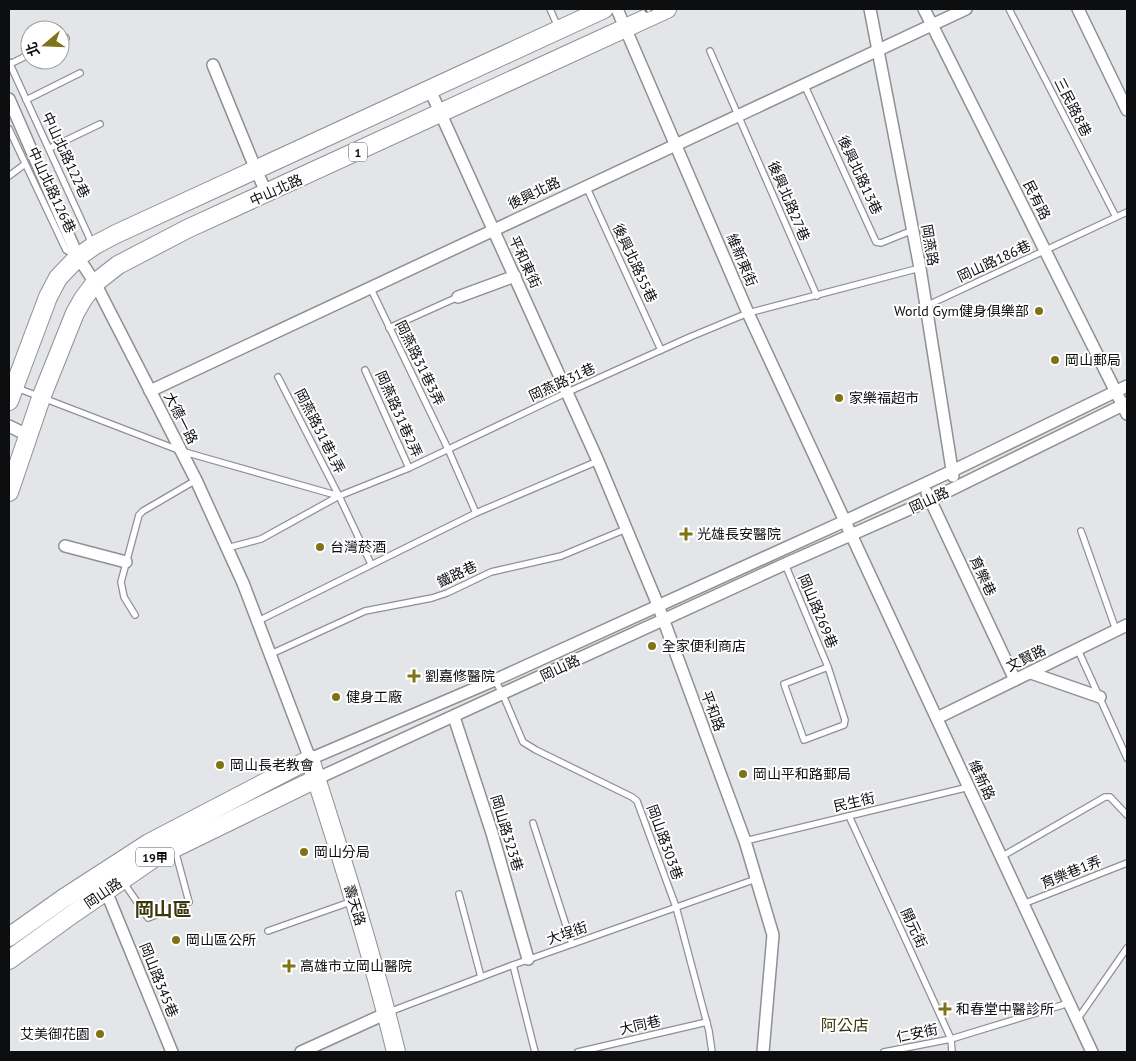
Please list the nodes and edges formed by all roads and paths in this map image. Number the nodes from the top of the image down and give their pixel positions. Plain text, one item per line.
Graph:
1 (550, 9) edge
2 (604, 9) edge
3 (617, 9) edge
4 (667, 9) edge
5 (870, 9) edge
6 (924, 9) edge
7 (966, 9) edge
8 (1009, 9) edge
9 (1078, 9) edge
10 (932, 24) junction
11 (625, 28) junction
12 (559, 30) junction
13 (878, 50) junction
14 (710, 51) dead end
15 (9, 63) edge
16 (214, 65) dead end
17 (80, 73) dead end
18 (804, 84) junction
19 (430, 90) junction
20 (1123, 90) edge
21 (9, 99) edge
22 (26, 100) junction
23 (1127, 110) edge
24 (441, 113) junction
25 (739, 115) junction
26 (100, 124) dead end
27 (9, 129) edge
28 (675, 145) junction
29 (50, 148) junction
30 (25, 164) junction
31 (256, 170) junction
32 (9, 176) edge
33 (586, 186) junction
34 (267, 194) junction
35 (1127, 212) edge
36 (1116, 218) junction
37 (494, 229) junction
38 (913, 230) junction
39 (1046, 250) junction
40 (78, 257) junction
41 (920, 268) junction
42 (515, 276) junction
43 (94, 282) junction
44 (370, 287) junction
45 (816, 296) junction
46 (458, 297) joint
47 (926, 306) junction
48 (748, 313) junction
49 (389, 328) junction
50 (661, 350) junction
51 (366, 370) dead end
52 (278, 377) dead end
53 (1127, 386) edge
54 (11, 391) edge
55 (150, 391) junction
56 (568, 392) junction
57 (1115, 392) junction
58 (41, 398) junction
59 (1126, 407) edge
60 (9, 426) edge
61 (29, 436) junction
62 (448, 449) junction
63 (181, 451) junction
64 (598, 460) junction
65 (410, 468) junction
66 (952, 471) junction
67 (196, 480) junction
68 (923, 485) junction
69 (955, 488) junction
70 (9, 492) edge
71 (339, 496) junction
72 (930, 500) junction
73 (476, 513) junction
74 (845, 521) junction
75 (626, 528) junction
76 (1082, 531) dead end
77 (852, 535) junction
78 (65, 546) dead end
79 (227, 548) junction
80 (126, 562) junction
81 (371, 564) junction
82 (785, 564) junction
83 (658, 605) junction
84 (135, 615) dead end
85 (664, 620) junction
86 (258, 621) junction
87 (1127, 625) edge
88 (1116, 630) junction
89 (1078, 650) junction
90 (271, 654) junction
91 (828, 667) junction
92 (1031, 673) junction
93 (495, 680) junction
94 (1016, 680) junction
95 (503, 695) junction
96 (1100, 697) junction
97 (454, 717) junction
98 (937, 718) junction
99 (1127, 758) edge
100 (310, 759) junction
101 (316, 779) junction
102 (969, 788) junction
103 (1127, 814) edge
104 (849, 816) junction
105 (533, 823) dead end
106 (171, 840) junction
107 (745, 841) junction
108 (1001, 857) junction
109 (1127, 862) edge
110 (118, 873) junction
111 (756, 879) junction
112 (106, 891) junction
113 (459, 894) dead end
114 (354, 900) junction
115 (1023, 904) junction
116 (676, 907) junction
117 (268, 931) dead end
118 (9, 937) edge
119 (572, 944) junction
120 (1127, 948) edge
121 (9, 960) edge
122 (528, 960) junction
123 (513, 965) junction
124 (481, 977) junction
125 (1069, 1003) junction
126 (386, 1013) junction
127 (1077, 1020) junction
128 (707, 1022) junction
129 (951, 1039) junction
130 (172, 1052) edge
131 (301, 1052) edge
132 (396, 1052) edge
133 (535, 1052) edge
134 (578, 1052) edge
135 (712, 1052) edge
136 (763, 1052) edge
137 (884, 1052) edge
138 (952, 1052) edge
139 (1092, 1052) edge

1 - 12 lane
2 - 12 main road, 中山北路 / 1
3 - 11 street, 維新東街
4 - 11 main road, 中山北路 / 1
5 - 13 street, 岡燕路
6 - 10 street, 民有路
7 - 10 street, 後興北路
8 - 36 lane, 三民路8巷
9 - 20 street
10 - 13 street, 後興北路
10 - 39 street, 民有路
11 - 24 main road, 中山北路 / 1
11 - 28 street, 維新東街
12 - 19 main road, 中山北路 / 1
13 - 18 street, 後興北路
13 - 38 street, 岡燕路
14 - 25 lane, 後興北路27巷
15 - 22 lane, 中山北路122巷
16 - 31 street
17 - 22 lane
18 - 25 street, 後興北路
18 - 38 lane, 後興北路13巷
19 - 24 street, 平和東街
19 - 31 main road, 中山北路 / 1
20 - 23 street
21 - 40 street, 大德一路
22 - 29 lane, 中山北路122巷
24 - 34 main road, 中山北路 / 1
24 - 37 street, 平和東街
25 - 28 street, 後興北路
25 - 45 lane, 後興北路27巷
26 - 29 lane
27 - 30 lane, 中山北路126巷
28 - 33 street, 後興北路
28 - 48 street, 維新東街
29 - 40 lane, 中山北路122巷
30 - 32 lane
30 - 40 lane, 中山北路126巷
31 - 34 street
31 - 40 main road, 中山北路 / 1
33 - 37 street, 後興北路
33 - 50 lane, 後興北路55巷
34 - 43 main road, 中山北路 / 1
35 - 36 lane, 岡山路186巷
36 - 39 lane, 岡山路186巷
37 - 42 street, 平和東街
37 - 44 street, 後興北路
38 - 41 street, 岡燕路
39 - 47 lane, 岡山路186巷
39 - 57 street, 民有路
40 - 43 street, 大德一路
40 - 54 main road, 中山北路 / 1
41 - 45 lane, 岡燕路31巷
41 - 47 street, 岡燕路
42 - 46 street
42 - 56 street, 平和東街
43 - 55 street, 大德一路
43 - 58 main road, 中山北路 / 1
44 - 49 lane, 岡燕路31巷3弄
44 - 55 street, 後興北路
45 - 48 lane, 岡燕路31巷
46 - 49 lane
47 - 66 street, 岡燕路
48 - 50 lane, 岡燕路31巷
48 - 74 street, 維新東街
49 - 62 lane, 岡燕路31巷3弄
50 - 56 lane, 岡燕路31巷
51 - 65 lane, 岡燕路31巷2弄
52 - 71 lane, 岡燕路31巷1弄
53 - 57 street, 岡山路
54 - 58 lane
55 - 63 street, 大德一路
56 - 62 lane, 岡燕路31巷
56 - 64 street, 平和路
57 - 59 street, 民有路
57 - 66 street, 岡山路
58 - 61 main road, 中山北路 / 1
58 - 63 lane
59 - 69 street, 岡山路
60 - 61 street
61 - 70 main road, 中山北路 / 1
62 - 65 lane, 岡燕路31巷
62 - 73 lane, 岡燕路31巷3弄
63 - 67 street, 大德一路
63 - 71 lane
64 - 73 lane
64 - 75 street, 平和路
65 - 71 lane, 岡燕路31巷
66 - 68 street, 岡山路
66 - 69 street, 岡燕路
67 - 79 street, 大德一路
67 - 80 lane
68 - 72 street, 育樂巷
68 - 74 street, 岡山路
69 - 72 street, 岡山路
71 - 79 lane, 岡燕路31巷
71 - 81 lane, 岡燕路31巷1弄
72 - 77 street, 岡山路
72 - 94 street, 育樂巷
73 - 81 lane
74 - 77 street, 維新路
74 - 83 street, 岡山路
75 - 83 street, 平和路
75 - 90 lane, 鐵路巷
76 - 88 lane
77 - 82 street, 岡山路
77 - 98 street, 維新路
78 - 80 street
79 - 86 street, 大德一路
80 - 84 lane
81 - 86 lane
82 - 85 street, 岡山路
82 - 91 lane, 岡山路269巷
83 - 85 street, 平和路
83 - 93 street, 岡山路
85 - 95 street, 岡山路
85 - 107 street, 平和路
86 - 90 street, 大德一路
87 - 88 street, 文賢路
88 - 89 street, 文賢路
89 - 92 street, 文賢路
89 - 96 lane
90 - 100 street, 大德一路
91 - 91 lane, 岡山路269巷
92 - 94 street, 文賢路
92 - 96 street
93 - 95 lane, 岡山路303巷
93 - 100 street, 岡山路
94 - 98 street, 文賢路
95 - 97 street, 岡山路
95 - 116 lane, 岡山路303巷
96 - 99 lane
97 - 101 street, 岡山路
97 - 122 street, 岡山路323巷
98 - 102 street, 維新路
100 - 101 main road, 壽天路
100 - 106 main road, 岡山路 / 19甲
101 - 106 main road, 岡山路 / 19甲
101 - 114 main road, 壽天路
102 - 104 lane, 民生街
102 - 108 street, 維新路
103 - 108 lane
104 - 107 lane, 民生街
104 - 129 lane, 開元街
105 - 119 lane
106 - 110 main road, 岡山路 / 19甲
106 - 110 lane
107 - 111 street, 平和路
108 - 115 street, 維新路
109 - 115 lane, 育樂巷1弄
110 - 112 main road, 岡山路 / 19甲
110 - 118 main road, 岡山路 / 19甲
111 - 116 lane, 大埕街
111 - 136 street, 平和路
112 - 121 main road, 岡山路 / 19甲
112 - 130 street, 岡山路345巷
113 - 124 lane
114 - 117 lane
114 - 126 main road, 壽天路
115 - 125 street, 維新路
116 - 119 lane, 大埕街
116 - 128 lane, 岡山路303巷
119 - 122 lane, 大埕街
120 - 127 lane
122 - 123 lane, 大埕街
123 - 124 lane, 大埕街
123 - 133 lane
124 - 126 lane, 大埕街
125 - 127 street, 維新路
125 - 129 lane, 仁安街
126 - 131 street
126 - 132 main road, 壽天路
127 - 139 street, 維新路
128 - 134 lane, 大同巷
128 - 135 lane, 岡山路303巷
129 - 137 lane, 仁安街
129 - 138 lane, 開元街

